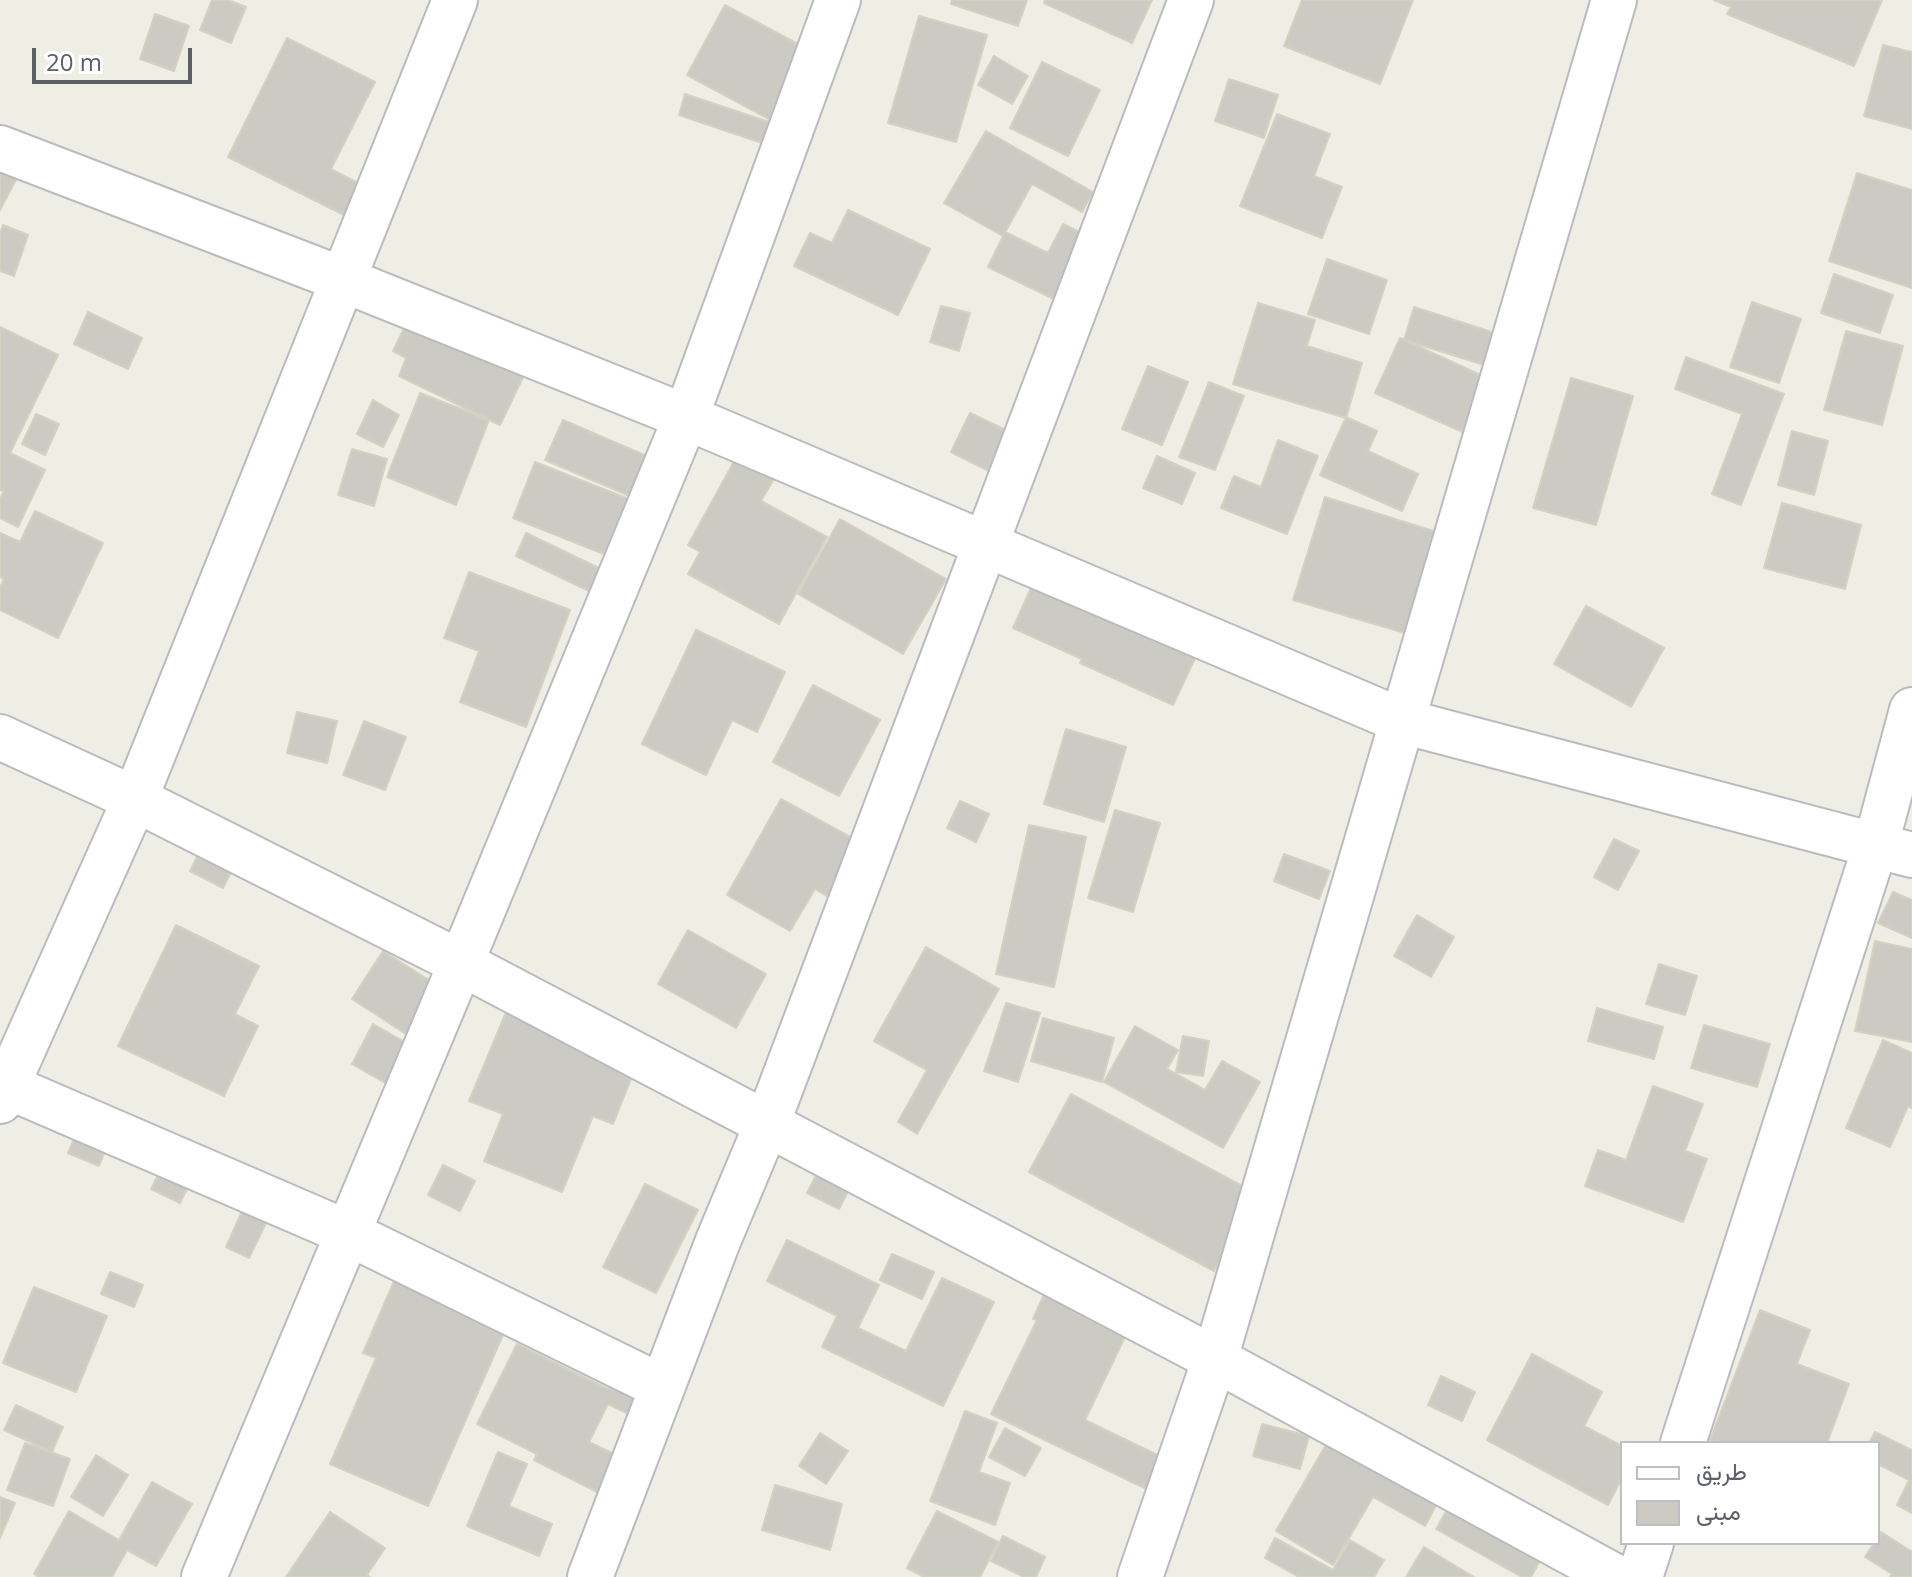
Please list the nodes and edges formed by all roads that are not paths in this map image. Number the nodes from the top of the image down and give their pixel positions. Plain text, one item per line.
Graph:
1 (455, 0) edge
2 (838, 0) edge
3 (1191, 0) edge
4 (1614, 0) edge
5 (0, 148) edge
6 (344, 280) junction
7 (686, 417) junction
8 (984, 545) junction
9 (1912, 710) edge
10 (1402, 721) junction
11 (0, 737) edge
12 (135, 799) junction
13 (1894, 849) edge
14 (461, 963) junction
15 (2, 1090) edge
16 (767, 1124) junction
17 (348, 1233) junction
18 (1215, 1359) junction
19 (662, 1387) junction
20 (1684, 1441) edge
21 (1650, 1545) edge
22 (204, 1577) edge
23 (590, 1577) edge
24 (1140, 1577) edge
25 (1616, 1577) edge
26 (1640, 1577) edge

1 - 6 street
2 - 7 street
3 - 8 street
4 - 10 street
5 - 6 street
6 - 7 street
6 - 12 street
7 - 8 street
7 - 14 street
8 - 10 street
8 - 16 street
9 - 13 street
10 - 13 street
10 - 18 street
11 - 12 street
12 - 14 street
12 - 15 street
13 - 20 street
14 - 16 street
14 - 17 street
15 - 17 street
16 - 18 street
16 - 19 street
17 - 19 street
17 - 22 street
18 - 24 street
18 - 25 street
19 - 23 street
21 - 26 street

